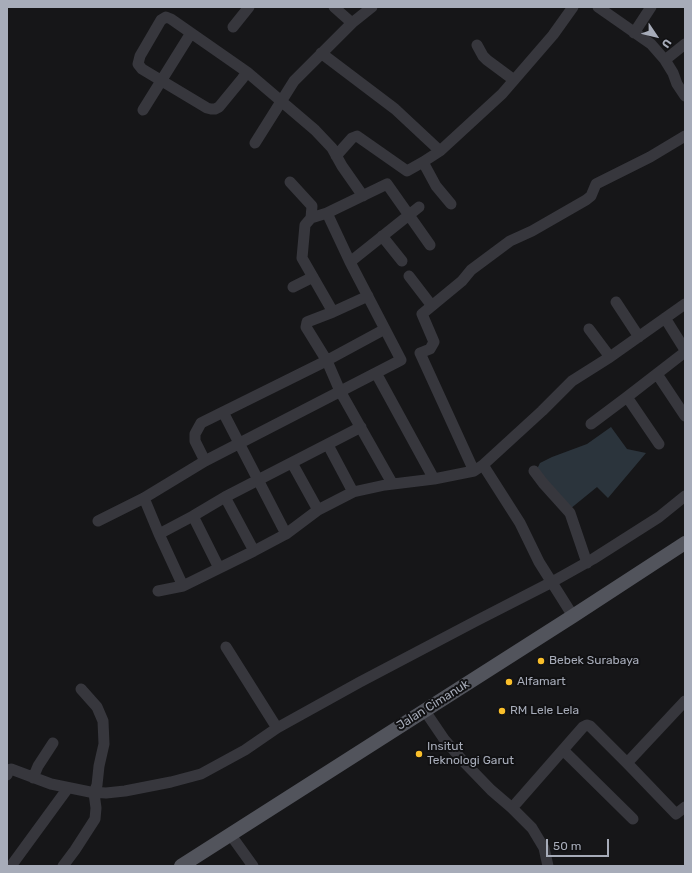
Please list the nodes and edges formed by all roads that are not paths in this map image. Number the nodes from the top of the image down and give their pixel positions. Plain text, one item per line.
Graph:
1 (249, 7) edge
2 (334, 7) edge
3 (372, 7) edge
4 (573, 7) edge
5 (598, 7) edge
6 (651, 7) edge
7 (352, 23) junction
8 (233, 26) dead end
9 (191, 32) junction
10 (634, 33) junction
11 (685, 44) edge
12 (477, 45) dead end
13 (321, 53) junction
14 (665, 60) junction
15 (247, 72) junction
16 (162, 80) junction
17 (514, 80) junction
18 (685, 96) edge
19 (281, 100) junction
20 (143, 110) dead end
21 (685, 136) edge
22 (255, 143) dead end
23 (440, 151) junction
24 (336, 156) junction
25 (423, 162) junction
26 (290, 182) dead end
27 (363, 196) junction
28 (451, 204) dead end
29 (419, 207) dead end
30 (327, 213) junction
31 (408, 216) junction
32 (311, 218) junction
33 (382, 236) junction
34 (430, 245) dead end
35 (402, 261) dead end
36 (350, 262) junction
37 (409, 276) dead end
38 (313, 277) junction
39 (293, 287) dead end
40 (368, 296) junction
41 (616, 302) dead end
42 (685, 304) edge
43 (432, 306) junction
44 (333, 312) junction
45 (665, 318) junction
46 (385, 329) junction
47 (589, 329) dead end
48 (639, 337) junction
49 (685, 351) edge
50 (610, 357) junction
51 (327, 360) junction
52 (376, 373) junction
53 (657, 374) junction
54 (340, 391) junction
55 (628, 397) junction
56 (223, 412) junction
57 (685, 416) edge
58 (591, 424) dead end
59 (360, 427) junction
60 (238, 444) junction
61 (659, 444) dead end
62 (328, 445) junction
63 (205, 461) junction
64 (292, 463) junction
65 (478, 468) junction
66 (534, 471) dead end
67 (434, 478) junction
68 (258, 480) junction
69 (392, 484) junction
70 (353, 492) junction
71 (685, 496) edge
72 (225, 497) junction
73 (144, 498) junction
74 (318, 510) junction
75 (193, 516) junction
76 (98, 520) dead end
77 (159, 534) junction
78 (286, 534) junction
79 (685, 543) edge
80 (254, 551) junction
81 (587, 563) junction
82 (219, 568) junction
83 (552, 582) junction
84 (183, 586) junction
85 (158, 591) dead end
86 (573, 616) junction
87 (226, 647) dead end
88 (81, 689) dead end
89 (685, 701) edge
90 (425, 711) junction
91 (276, 728) junction
92 (53, 743) dead end
93 (563, 750) junction
94 (627, 763) junction
95 (7, 775) edge
96 (33, 778) junction
97 (68, 788) junction
98 (94, 793) junction
99 (685, 807) edge
100 (512, 808) junction
101 (633, 819) dead end
102 (230, 834) junction
103 (11, 866) edge
104 (63, 866) edge
105 (181, 866) edge
106 (253, 866) edge
107 (548, 866) edge

1 - 8 street
2 - 7 street
3 - 7 street
4 - 17 street
5 - 10 street
6 - 10 street
7 - 13 street
9 - 15 street
9 - 16 street
9 - 16 street
10 - 14 street
11 - 14 street
12 - 17 street
13 - 19 street
13 - 23 street
14 - 18 street
15 - 16 street
15 - 19 street
16 - 20 street
17 - 23 street
19 - 22 street
19 - 24 street
21 - 43 street
23 - 25 street
24 - 25 street
24 - 27 street
25 - 28 street
26 - 32 street
27 - 30 street
27 - 31 street
29 - 31 street
30 - 32 street
30 - 36 street
31 - 33 street
31 - 34 street
32 - 38 street
33 - 35 street
33 - 36 street
36 - 40 street
37 - 43 street
38 - 39 street
38 - 44 street
40 - 44 street
40 - 46 street
41 - 48 street
42 - 45 street
43 - 65 street
44 - 51 street
45 - 48 street
45 - 49 street
46 - 51 street
46 - 52 street
47 - 50 street
48 - 50 street
49 - 53 street
50 - 65 street
51 - 54 street
51 - 56 street
52 - 54 street
52 - 67 street
53 - 55 street
53 - 57 street
54 - 59 street
54 - 60 street
55 - 58 street
55 - 61 street
56 - 60 street
56 - 63 street
59 - 62 street
59 - 69 street
60 - 63 street
60 - 68 street
62 - 64 street
62 - 70 street
63 - 73 street
64 - 68 street
64 - 74 street
65 - 67 street
65 - 83 street
66 - 81 street
67 - 69 street
68 - 72 street
68 - 78 street
69 - 70 street
70 - 74 street
71 - 81 street
72 - 75 street
72 - 80 street
73 - 76 street
73 - 77 street
74 - 78 street
75 - 77 street
75 - 82 street
77 - 84 street
78 - 80 street
79 - 86 main road, Jalan Cimanuk
80 - 82 street
81 - 83 street
82 - 84 street
83 - 86 street
83 - 91 street
84 - 85 street
86 - 90 main road, Jalan Cimanuk
87 - 91 street
88 - 98 street
89 - 94 street
90 - 100 street
90 - 102 main road, Jalan Cimanuk
91 - 98 street
92 - 96 street
93 - 94 street
93 - 100 street
93 - 101 street
94 - 99 street
95 - 96 street
96 - 97 street
97 - 98 street
97 - 103 street
98 - 104 street
100 - 107 street
102 - 105 main road, Jalan Cimanuk
102 - 106 street

